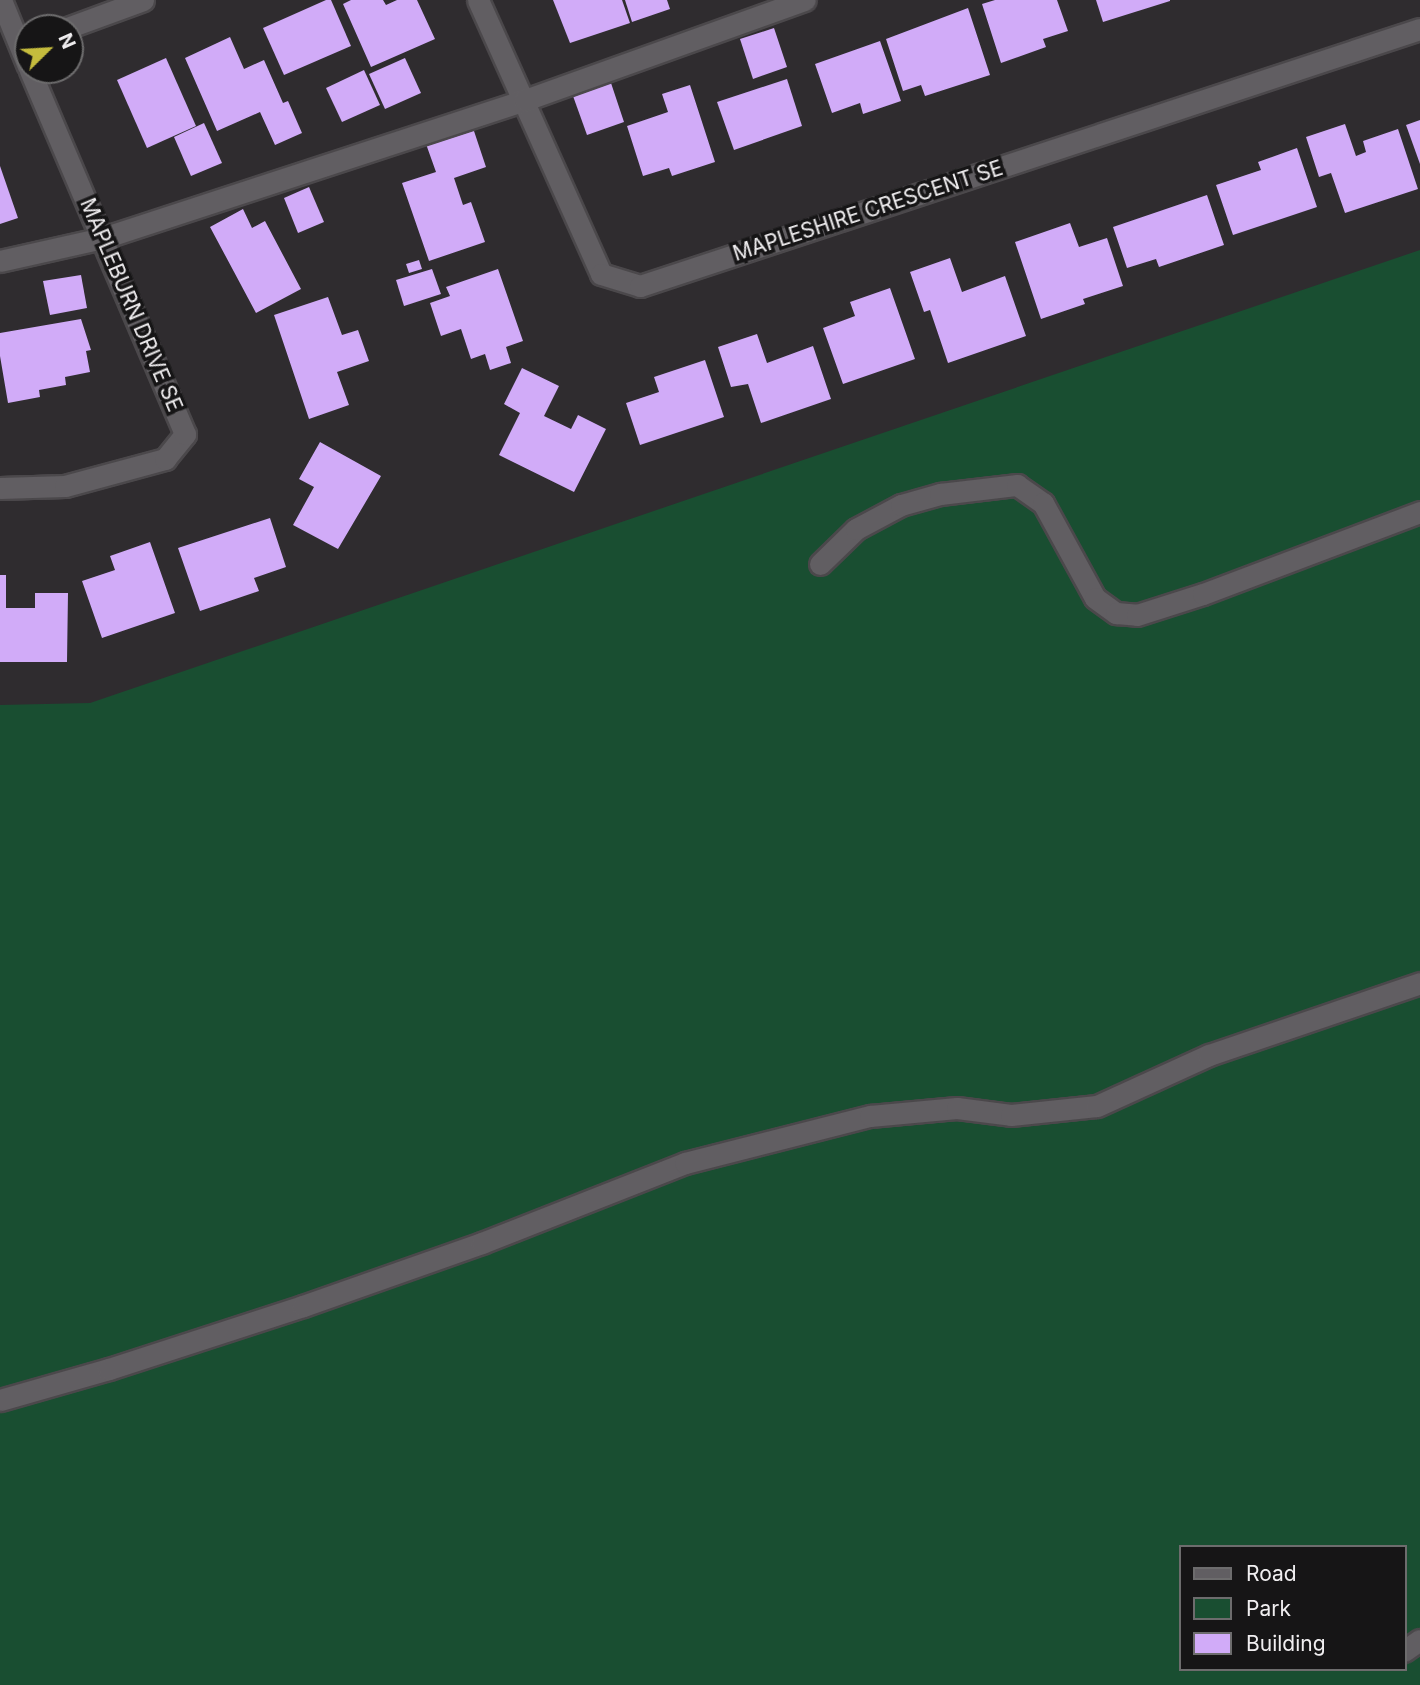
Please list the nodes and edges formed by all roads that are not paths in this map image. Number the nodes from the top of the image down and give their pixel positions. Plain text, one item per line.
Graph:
1 (1, 0) edge
2 (143, 0) edge
3 (478, 0) edge
4 (805, 0) edge
5 (84, 22) edge
6 (14, 25) edge
7 (1420, 29) edge
8 (36, 84) edge
9 (525, 100) junction
10 (103, 239) junction
11 (0, 261) edge
12 (0, 488) edge
13 (1420, 512) edge
14 (820, 564) dead end
15 (1420, 983) edge
16 (0, 1400) edge

1 - 6 street, MAPLEBURN DRIVE SE
2 - 5 street
3 - 9 street, MAPLESHIRE CRESCENT SE
4 - 9 street
7 - 9 street, MAPLESHIRE CRESCENT SE
8 - 10 street, MAPLEBURN DRIVE SE
9 - 10 street
10 - 11 street
10 - 12 street, MAPLEBURN DRIVE SE
13 - 14 street
15 - 16 street

